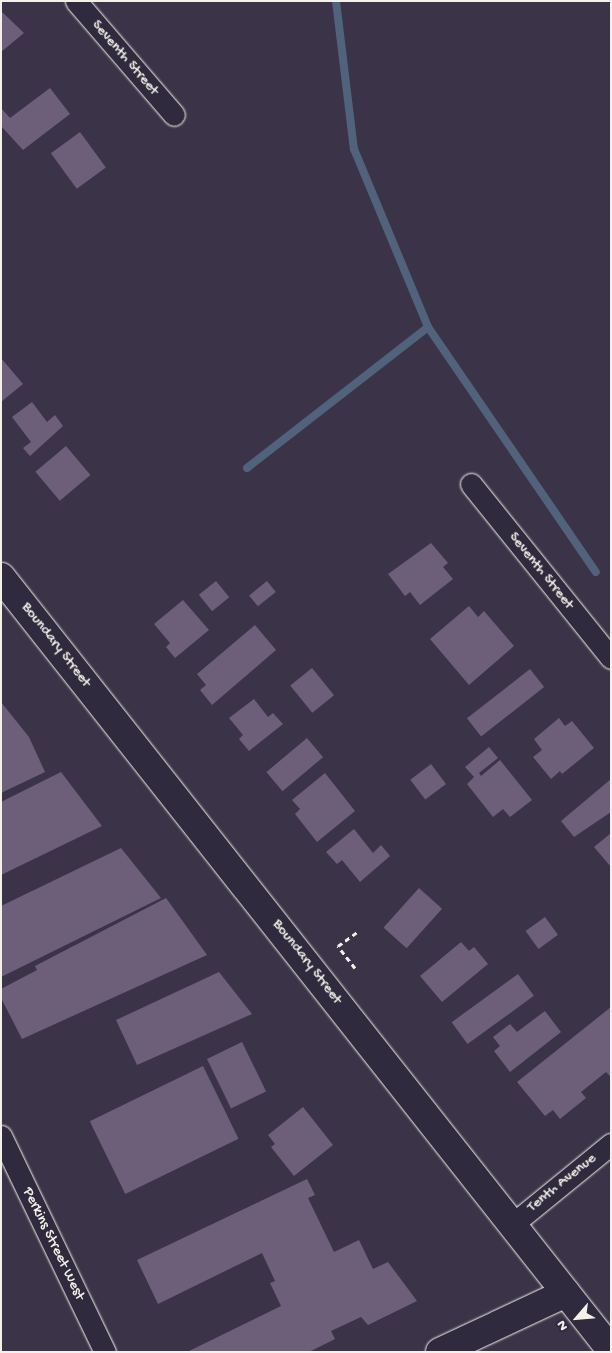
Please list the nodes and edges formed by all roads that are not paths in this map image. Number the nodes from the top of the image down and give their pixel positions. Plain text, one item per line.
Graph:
1 (76, 1) edge
2 (174, 115) dead end
3 (471, 484) dead end
4 (1, 576) edge
5 (611, 658) edge
6 (1, 1136) edge
7 (611, 1144) edge
8 (514, 1223) junction
9 (566, 1294) junction
10 (611, 1350) edge
11 (105, 1352) edge
12 (440, 1352) edge

1 - 2 street, Seventh Street
3 - 5 street, Seventh Street
4 - 8 main road, Boundary Street
6 - 11 street, Perkins Street West
7 - 8 street, Tenth Avenue
8 - 9 main road, Boundary Street
9 - 10 main road, Boundary Street
9 - 12 main road

